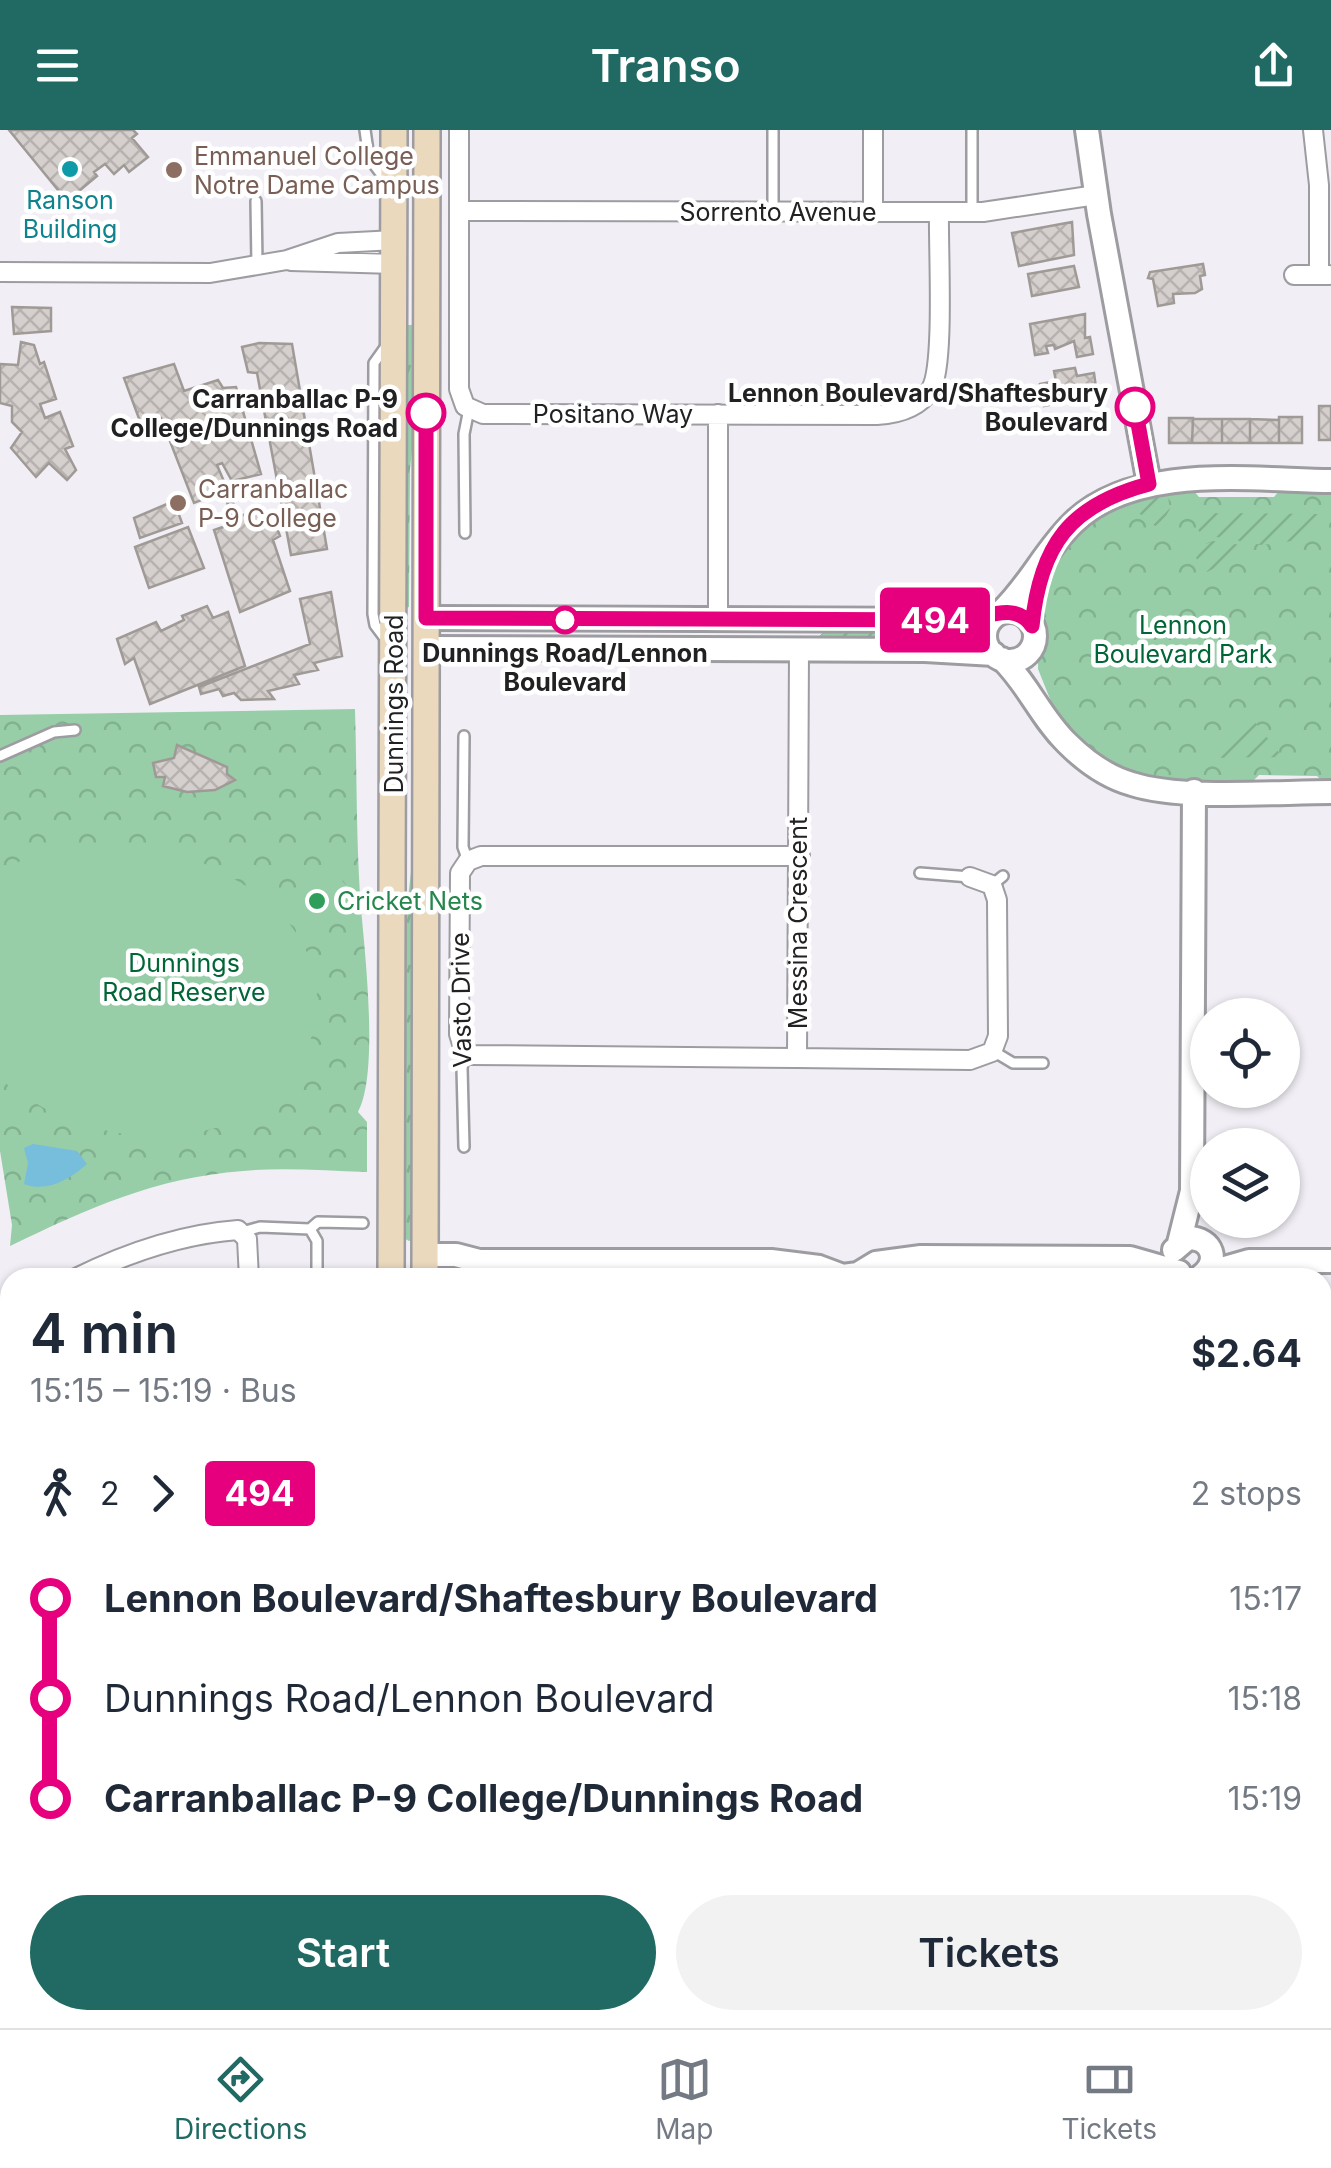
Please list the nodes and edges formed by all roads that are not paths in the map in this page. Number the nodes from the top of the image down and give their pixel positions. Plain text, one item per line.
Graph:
1 (365, 130) edge
2 (394, 130) edge
3 (426, 130) edge
4 (460, 130) edge
5 (773, 130) edge
6 (873, 130) edge
7 (972, 130) edge
8 (1087, 130) edge
9 (1313, 130) edge
10 (394, 190) junction
11 (1096, 195) junction
12 (256, 201) dead end
13 (459, 211) junction
14 (773, 212) junction
15 (873, 212) junction
16 (939, 212) junction
17 (972, 212) junction
18 (395, 252) junction
19 (426, 255) junction
20 (256, 267) junction
21 (0, 272) edge
22 (1294, 275) dead end
23 (1325, 275) edge
24 (394, 337) junction
25 (470, 409) junction
26 (718, 414) junction
27 (1331, 481) edge
28 (1149, 484) junction
29 (464, 532) dead end
30 (1046, 556) junction
31 (998, 614) junction
32 (394, 616) junction
33 (426, 618) junction
34 (718, 619) junction
35 (800, 620) junction
36 (1032, 637) junction
37 (394, 645) junction
38 (426, 648) junction
39 (799, 650) junction
40 (998, 657) junction
41 (1049, 721) junction
42 (74, 730) dead end
43 (464, 736) dead end
44 (0, 756) edge
45 (1194, 791) junction
46 (1331, 792) edge
47 (800, 856) junction
48 (468, 861) junction
49 (920, 873) dead end
50 (970, 877) joint
51 (993, 1050) junction
52 (466, 1051) junction
53 (798, 1058) junction
54 (1043, 1063) dead end
55 (1192, 1128) edge
56 (464, 1147) dead end
57 (1190, 1199) edge
58 (363, 1223) dead end
59 (310, 1229) junction
60 (242, 1232) junction
61 (1205, 1238) edge
62 (1207, 1244) junction
63 (1178, 1245) junction
64 (1130, 1258) junction
65 (1331, 1261) edge
66 (391, 1267) edge
67 (425, 1267) edge
68 (1073, 1267) edge
69 (102, 1268) edge
70 (249, 1268) edge
71 (317, 1268) edge
72 (630, 1268) edge
73 (666, 1268) edge
74 (827, 1268) edge
75 (862, 1268) edge
76 (1166, 1268) edge
77 (1183, 1268) edge
78 (1202, 1268) edge
79 (1247, 1268) edge
80 (1259, 1268) edge

1 - 10 lane
2 - 10 main road, Dunnings Road
3 - 19 main road, Dunnings Road
4 - 13 street
5 - 14 lane
6 - 15 street
7 - 17 lane
8 - 11 street
9 - 23 street
10 - 18 main road, Dunnings Road
11 - 17 street, Sorrento Avenue
11 - 28 street
12 - 20 lane
13 - 14 street, Sorrento Avenue
13 - 25 street
14 - 15 street, Sorrento Avenue
15 - 16 street, Sorrento Avenue
16 - 17 street, Sorrento Avenue
16 - 26 street, Positano Way
18 - 19 main road
18 - 20 street
18 - 24 main road, Dunnings Road
19 - 33 main road, Dunnings Road
20 - 21 street
22 - 23 street
24 - 32 main road, Dunnings Road
24 - 37 lane
25 - 26 street, Positano Way
25 - 29 lane
26 - 34 street
27 - 28 street
28 - 30 street
30 - 31 street
30 - 36 street
31 - 35 street
31 - 36 street
31 - 40 street
32 - 33 main road
32 - 37 main road, Dunnings Road
33 - 34 street
33 - 38 main road, Dunnings Road
34 - 35 street
35 - 39 street
36 - 40 street
36 - 41 street
37 - 38 main road
37 - 66 main road, Dunnings Road
38 - 39 street
38 - 67 main road, Dunnings Road
39 - 40 street
39 - 47 street, Messina Crescent
40 - 41 street
41 - 45 street
42 - 44 lane
43 - 48 lane, Vasto Drive
45 - 46 street
45 - 55 street
47 - 48 street
47 - 53 street, Messina Crescent
48 - 52 street, Vasto Drive
49 - 50 lane
50 - 51 street
51 - 53 street, Messina Crescent
51 - 54 lane, Messina Crescent
52 - 53 street
52 - 56 lane, Vasto Drive
57 - 63 street
58 - 59 lane
59 - 60 lane
59 - 71 lane
60 - 69 street
60 - 70 street
61 - 62 street
62 - 63 street
62 - 78 street
62 - 79 street
63 - 64 street
63 - 77 street
64 - 68 street
64 - 76 street
65 - 80 street
66 - 67 main road
67 - 72 street
68 - 75 street
73 - 74 street

